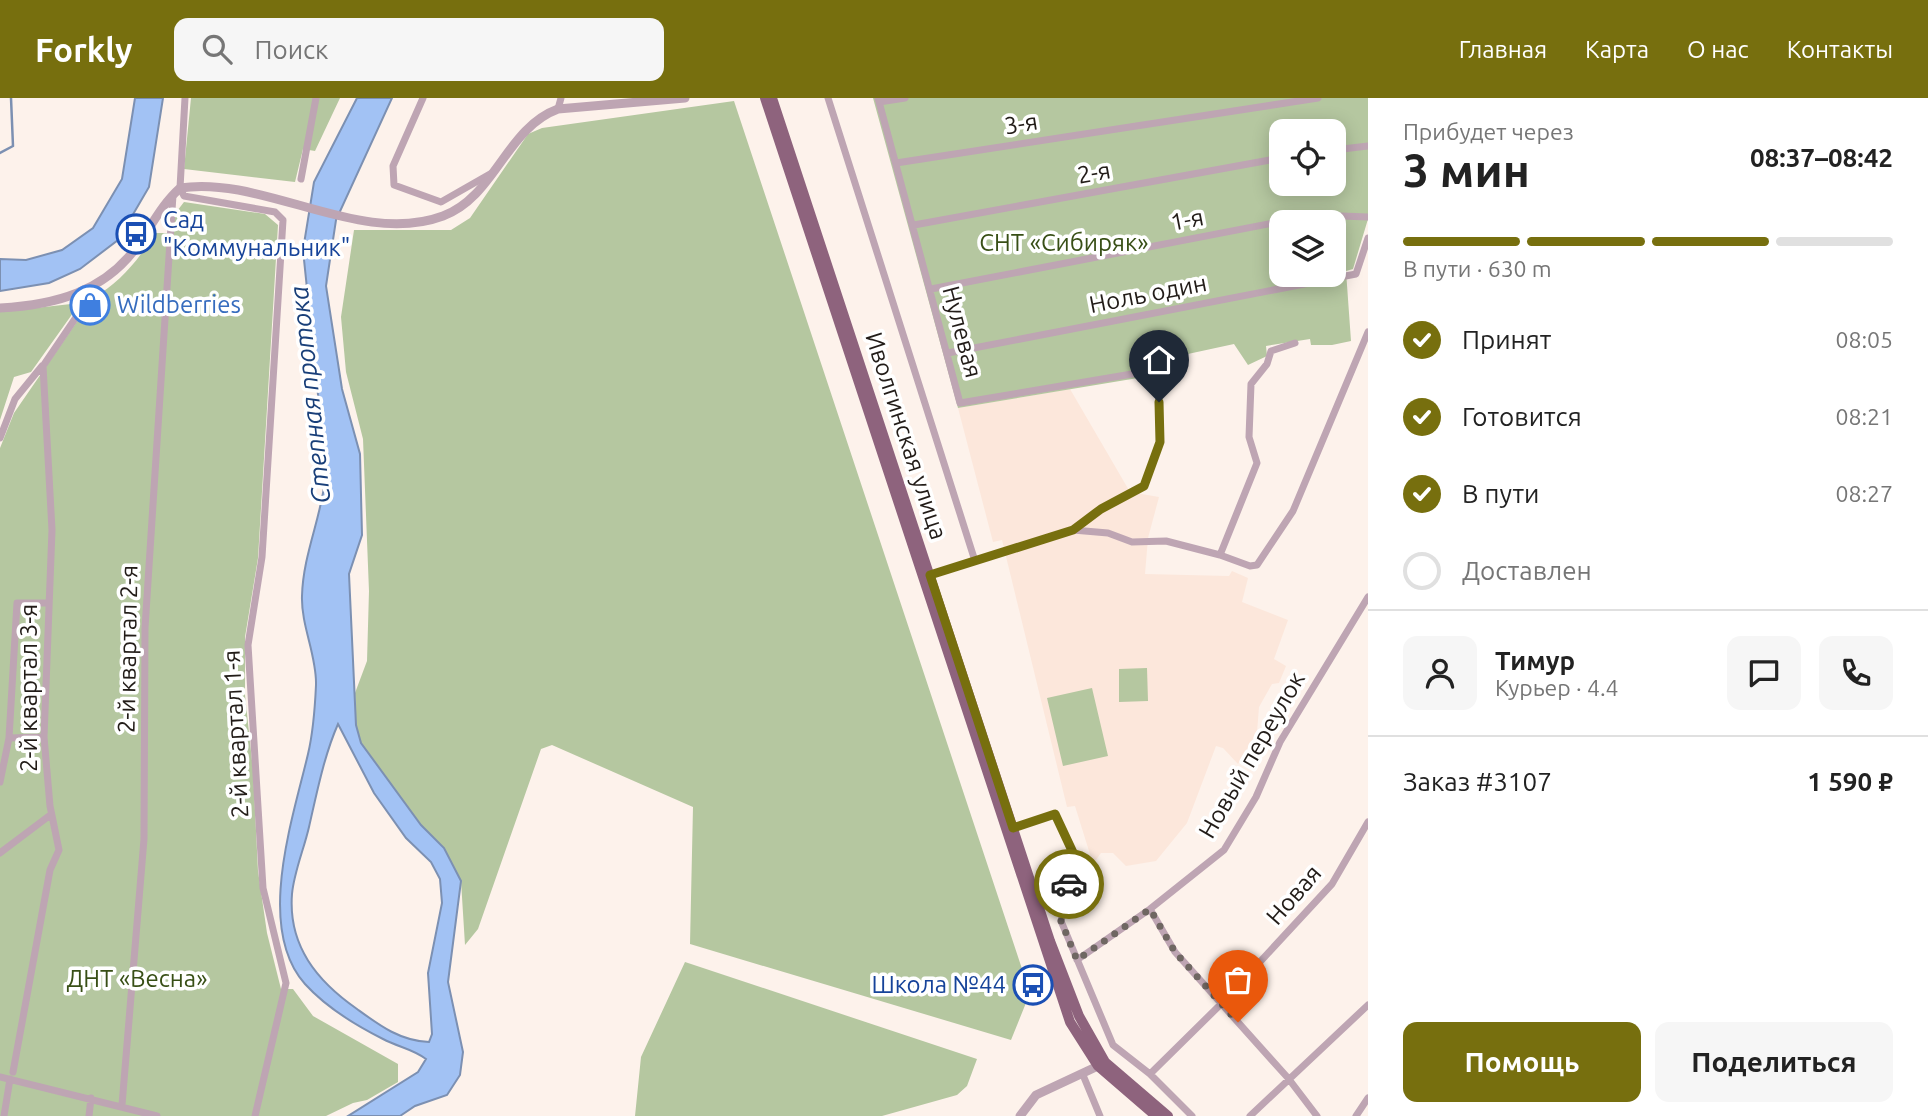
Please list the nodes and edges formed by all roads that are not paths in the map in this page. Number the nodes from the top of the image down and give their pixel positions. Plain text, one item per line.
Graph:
1 (185, 98) edge
2 (316, 98) edge
3 (423, 98) edge
4 (561, 98) edge
5 (685, 98) edge
6 (765, 98) edge
7 (772, 98) edge
8 (828, 98) edge
9 (905, 98) edge
10 (1318, 98) edge
11 (663, 100) edge
12 (878, 100) edge
13 (558, 109) junction
14 (1368, 146) edge
15 (1346, 149) edge
16 (1269, 160) edge
17 (896, 163) junction
18 (493, 172) junction
19 (301, 179) dead end
20 (177, 191) junction
21 (1368, 217) edge
22 (914, 225) junction
23 (1368, 238) edge
24 (931, 289) junction
25 (90, 290) junction
26 (0, 308) edge
27 (1368, 332) edge
28 (1295, 343) dead end
29 (948, 353) junction
30 (43, 366) junction
31 (1138, 373) dead end
32 (1158, 383) dead end
33 (2, 428) edge
34 (0, 438) edge
35 (1073, 530) junction
36 (1220, 555) junction
37 (975, 561) junction
38 (930, 575) junction
39 (1368, 597) edge
40 (47, 603) dead end
41 (44, 737) junction
42 (9, 738) junction
43 (0, 782) edge
44 (49, 816) dead end
45 (1368, 822) edge
46 (1013, 828) junction
47 (0, 853) edge
48 (1150, 909) junction
49 (1077, 960) junction
50 (1221, 1004) junction
51 (1368, 1005) edge
52 (1098, 1066) junction
53 (1137, 1066) junction
54 (1150, 1074) junction
55 (1083, 1075) junction
56 (11, 1076) junction
57 (0, 1077) edge
58 (1288, 1078) junction
59 (1126, 1080) junction
60 (91, 1098) junction
61 (1368, 1098) edge
62 (122, 1105) junction
63 (4, 1116) edge
64 (89, 1116) edge
65 (158, 1116) edge
66 (255, 1116) edge
67 (1020, 1116) edge
68 (1100, 1116) edge
69 (1156, 1116) edge
70 (1168, 1116) edge
71 (1192, 1116) edge
72 (1250, 1116) edge
73 (1317, 1116) edge
74 (1356, 1116) edge

1 - 20 street, 2-й квартал 2-я
2 - 19 street
3 - 18 street
4 - 13 street
5 - 11 street
6 - 52 main road, Иволгинская улица
7 - 38 main road, Иволгинская улица
8 - 37 street
9 - 12 street
10 - 17 street, 3-я
11 - 13 street
12 - 17 street, Нулевая
13 - 18 street
14 - 15 street
16 - 22 street, 2-я
17 - 22 street, Нулевая
18 - 20 street
20 - 25 street
20 - 62 street, 2-й квартал 2-я
20 - 66 street, 2-й квартал 1-я
21 - 24 street, 1-я
22 - 24 street, Нулевая
23 - 29 street, Ноль один
24 - 29 street, Нулевая
25 - 26 street
25 - 30 street
27 - 36 street
28 - 36 street
29 - 31 street, Нулевая
30 - 33 street
30 - 41 street, 2-й квартал 3-я
32 - 35 street
33 - 34 street
35 - 36 street
35 - 37 street
37 - 38 street
38 - 46 main road, Иволгинская улица
39 - 48 street, Новый переулок
40 - 42 street, 2-й квартал 3-я
41 - 42 street
41 - 56 street, 2-й квартал 3-я
42 - 43 street, 2-й квартал 3-я
44 - 47 street
45 - 50 street, Новая
46 - 49 street
46 - 59 main road, Иволгинская улица
48 - 49 street, Новый переулок
48 - 50 street
49 - 53 street
50 - 54 street, Новая
50 - 58 street
51 - 58 street
52 - 55 street
52 - 69 main road, Иволгинская улица
53 - 54 street
53 - 59 street
54 - 71 street
55 - 67 street
55 - 68 street
56 - 57 street
56 - 60 street
56 - 63 street, 2-й квартал 3-я
58 - 72 street
58 - 73 street
59 - 70 main road, Иволгинская улица
60 - 62 street
60 - 64 street
61 - 74 street
62 - 65 street

